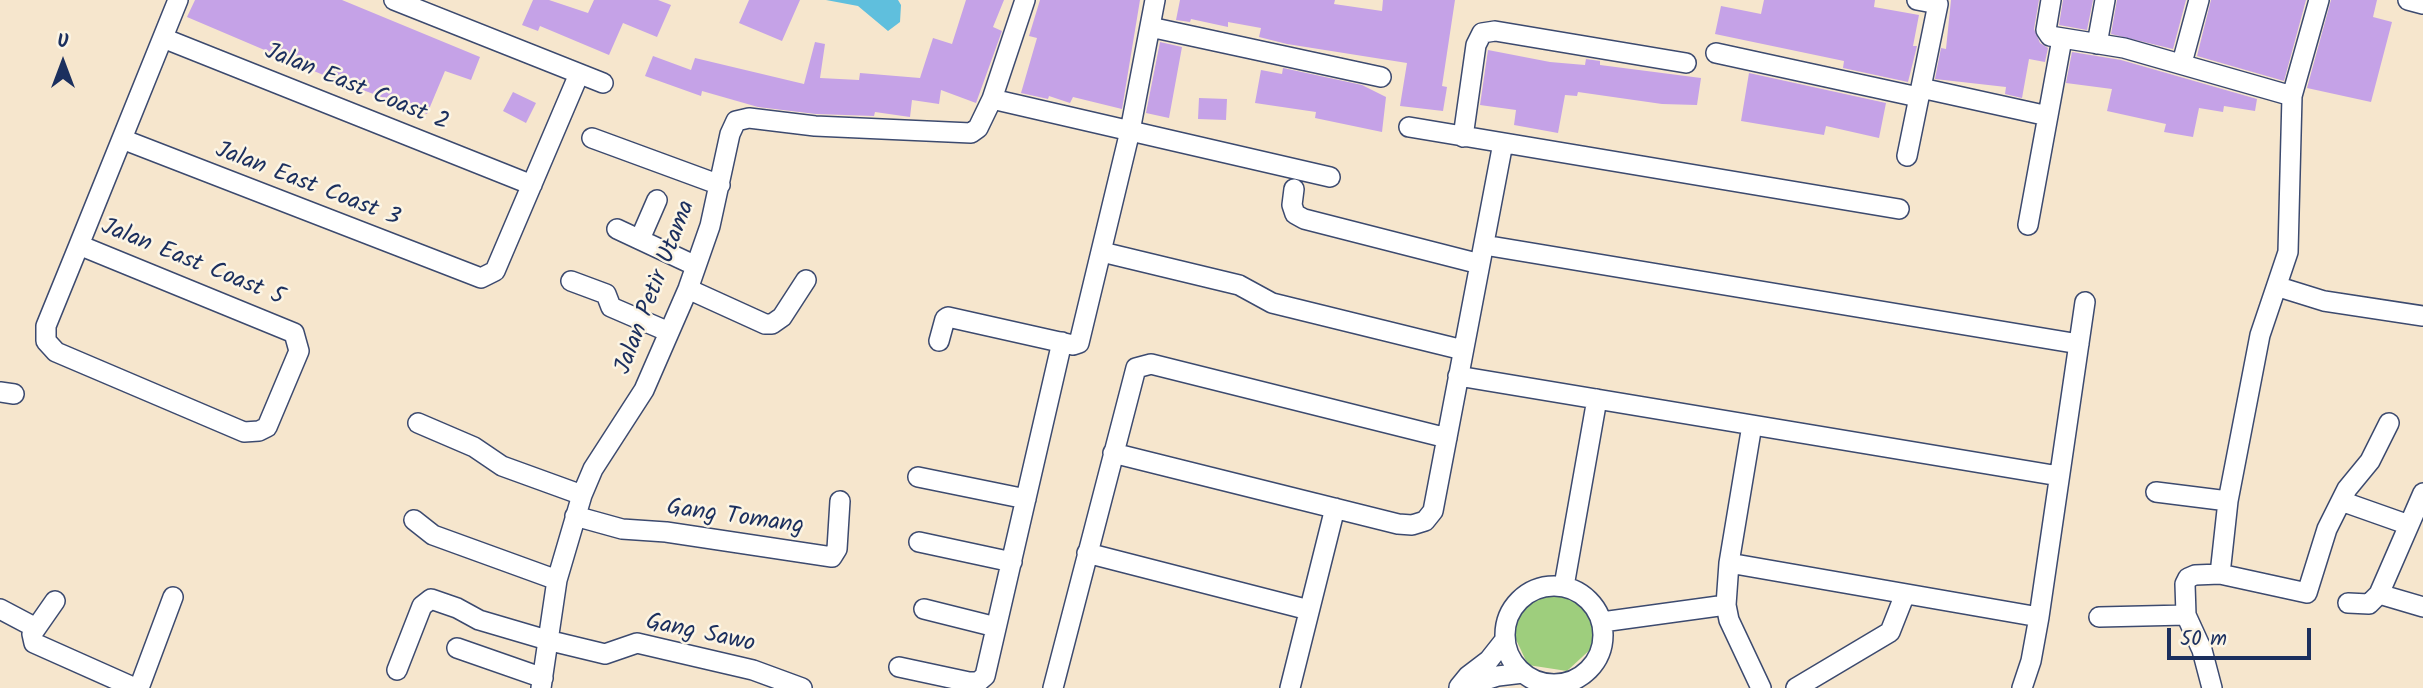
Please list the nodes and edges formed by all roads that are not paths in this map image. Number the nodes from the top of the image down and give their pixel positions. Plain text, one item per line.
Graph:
1 (178, 0) edge
2 (394, 0) edge
3 (1025, 0) edge
4 (1155, 0) edge
5 (1917, 0) edge
6 (2052, 0) edge
7 (2105, 0) edge
8 (2199, 0) edge
9 (2319, 0) edge
10 (2408, 0) edge
11 (1938, 2) edge
12 (2423, 4) edge
13 (1150, 27) junction
14 (163, 38) junction
15 (2062, 39) junction
16 (2096, 44) junction
17 (1716, 53) dead end
18 (1686, 63) dead end
19 (2182, 63) junction
20 (579, 74) junction
21 (1381, 77) dead end
22 (603, 83) dead end
23 (1919, 93) junction
24 (2292, 96) junction
25 (992, 99) junction
26 (2048, 116) junction
27 (1409, 127) dead end
28 (1129, 131) junction
29 (1463, 137) junction
30 (592, 138) dead end
31 (122, 139) junction
32 (1503, 143) junction
33 (1907, 156) dead end
34 (1330, 177) dead end
35 (720, 184) junction
36 (532, 186) junction
37 (1294, 189) dead end
38 (657, 200) dead end
39 (1899, 209) dead end
40 (2028, 225) dead end
41 (617, 229) dead end
42 (640, 239) junction
43 (79, 246) junction
44 (1102, 252) junction
45 (1482, 254) junction
46 (696, 266) junction
47 (806, 280) dead end
48 (571, 281) dead end
49 (2278, 287) junction
50 (688, 289) junction
51 (2085, 302) dead end
52 (2423, 316) edge
53 (669, 332) junction
54 (939, 341) dead end
55 (1062, 342) junction
56 (2079, 344) junction
57 (1463, 351) junction
58 (1458, 376) junction
59 (1597, 399) junction
60 (418, 423) dead end
61 (2389, 423) dead end
62 (1752, 425) junction
63 (1447, 438) junction
64 (1113, 453) junction
65 (2059, 476) junction
66 (918, 477) dead end
67 (2156, 492) dead end
68 (2423, 493) edge
69 (582, 495) junction
70 (1026, 499) junction
71 (840, 501) dead end
72 (2228, 501) junction
73 (2341, 501) junction
74 (1335, 508) junction
75 (575, 516) junction
76 (414, 520) dead end
77 (2409, 525) junction
78 (919, 542) dead end
79 (1087, 553) junction
80 (1012, 562) junction
81 (1729, 563) junction
82 (2220, 574) junction
83 (557, 580) junction
84 (1563, 586) junction
85 (1905, 594) junction
86 (2379, 594) junction
87 (173, 597) dead end
88 (55, 601) dead end
89 (2348, 604) dead end
90 (1726, 606) junction
91 (2423, 607) edge
92 (924, 609) dead end
93 (0, 610) edge
94 (1309, 610) junction
95 (2186, 615) junction
96 (2039, 617) junction
97 (2099, 617) dead end
98 (1602, 622) junction
99 (996, 627) junction
100 (36, 628) junction
101 (547, 640) junction
102 (1504, 642) junction
103 (457, 649) dead end
104 (1594, 663) junction
105 (899, 667) dead end
106 (397, 670) dead end
107 (1523, 673) junction
108 (542, 683) edge
109 (1551, 686) edge
110 (1058, 687) edge
111 (137, 688) edge
112 (802, 688) edge
113 (1290, 688) edge
114 (1459, 688) edge
115 (1593, 688) edge
116 (1761, 688) edge
117 (1796, 688) edge
118 (2022, 688) edge
119 (2212, 688) edge

1 - 14 street
2 - 20 street
3 - 25 street, Jalan Petir Utama
4 - 13 street
5 - 11 street
6 - 15 street
7 - 16 street
8 - 19 street
9 - 24 street
10 - 12 street
11 - 23 street
13 - 21 street
13 - 28 street
14 - 31 street
14 - 36 street, Jalan East Coast 2
15 - 16 street
15 - 26 street
16 - 19 street
17 - 23 street
18 - 29 street
19 - 24 street
20 - 22 street
20 - 36 street
23 - 26 street
23 - 33 street
24 - 49 street
25 - 28 street
25 - 35 street, Jalan Petir Utama
26 - 40 street
27 - 29 street
28 - 34 street
28 - 44 street
29 - 32 street
30 - 35 street
31 - 36 street, Jalan East Coast 3
31 - 43 street
32 - 39 street
32 - 45 street
35 - 46 street, Jalan Petir Utama
37 - 45 street
38 - 42 street
41 - 42 street
42 - 46 street
43 - 43 street, Jalan East Coast 5
44 - 55 street
44 - 57 street
45 - 56 street
45 - 57 street
46 - 50 street, Jalan Petir Utama
47 - 50 street
48 - 53 street
49 - 52 street
49 - 72 street
50 - 53 street, Jalan Petir Utama
51 - 56 street
53 - 69 street, Jalan Petir Utama
54 - 55 street
55 - 70 street
56 - 65 street
57 - 58 street
58 - 59 street
58 - 63 street
59 - 62 street
59 - 84 street
60 - 69 street
61 - 73 street
62 - 65 street
62 - 81 street
63 - 64 street
63 - 74 street
64 - 74 street
64 - 79 street
65 - 96 street
66 - 70 street
67 - 72 street
68 - 77 street
69 - 75 street, Jalan Petir Utama
70 - 80 street
71 - 75 street, Gang Tomang
72 - 82 street
73 - 77 street
73 - 82 street
74 - 94 street
75 - 83 street, Jalan Petir Utama
76 - 83 street
77 - 86 street
78 - 80 street
79 - 94 street
79 - 110 street
80 - 99 street
81 - 85 street
81 - 90 street
82 - 95 street
83 - 101 street, Jalan Petir Utama
84 - 98 street
84 - 102 street
85 - 96 street
85 - 117 street
86 - 89 street
86 - 91 street
87 - 111 street
88 - 100 street
90 - 98 street
90 - 116 street
92 - 99 street
93 - 100 street
94 - 113 street
95 - 97 street
95 - 119 street
96 - 118 street
98 - 104 street
99 - 105 street
100 - 111 street
101 - 106 street, Gang Sawo
101 - 108 street, Jalan Petir Utama
101 - 112 street, Gang Sawo
102 - 107 street
102 - 114 street
103 - 108 street
104 - 109 street
104 - 115 street
107 - 109 street
107 - 114 street

